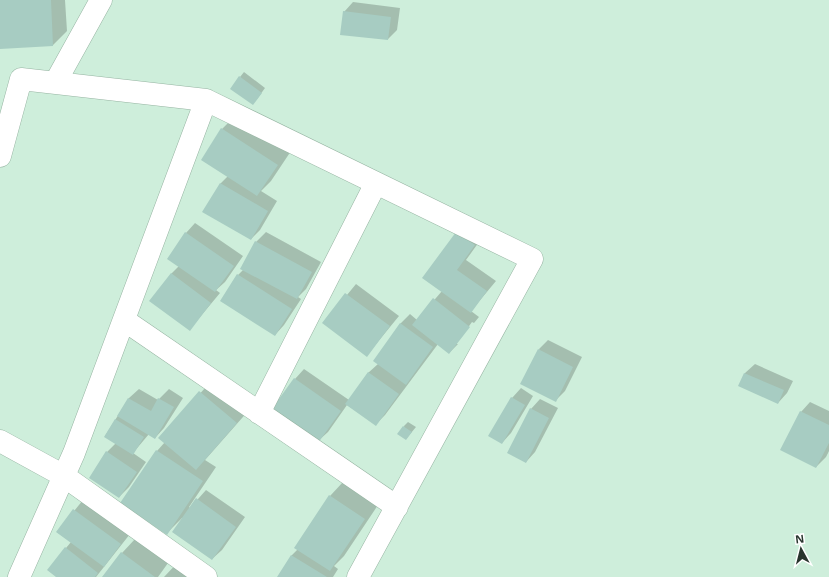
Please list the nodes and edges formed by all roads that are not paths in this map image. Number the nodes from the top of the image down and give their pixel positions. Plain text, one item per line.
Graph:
1 (101, 0) edge
2 (55, 83) junction
3 (206, 100) junction
4 (0, 156) edge
5 (376, 183) junction
6 (124, 320) junction
7 (259, 413) junction
8 (0, 441) edge
9 (64, 476) junction
10 (396, 508) junction
11 (19, 577) edge
12 (206, 577) edge
13 (358, 577) edge

1 - 2 street
2 - 3 street
2 - 4 street
3 - 5 street
3 - 6 street
5 - 7 street
5 - 10 street
6 - 7 street
6 - 9 street
7 - 10 street
8 - 9 street
9 - 11 street
9 - 12 street
10 - 13 street

